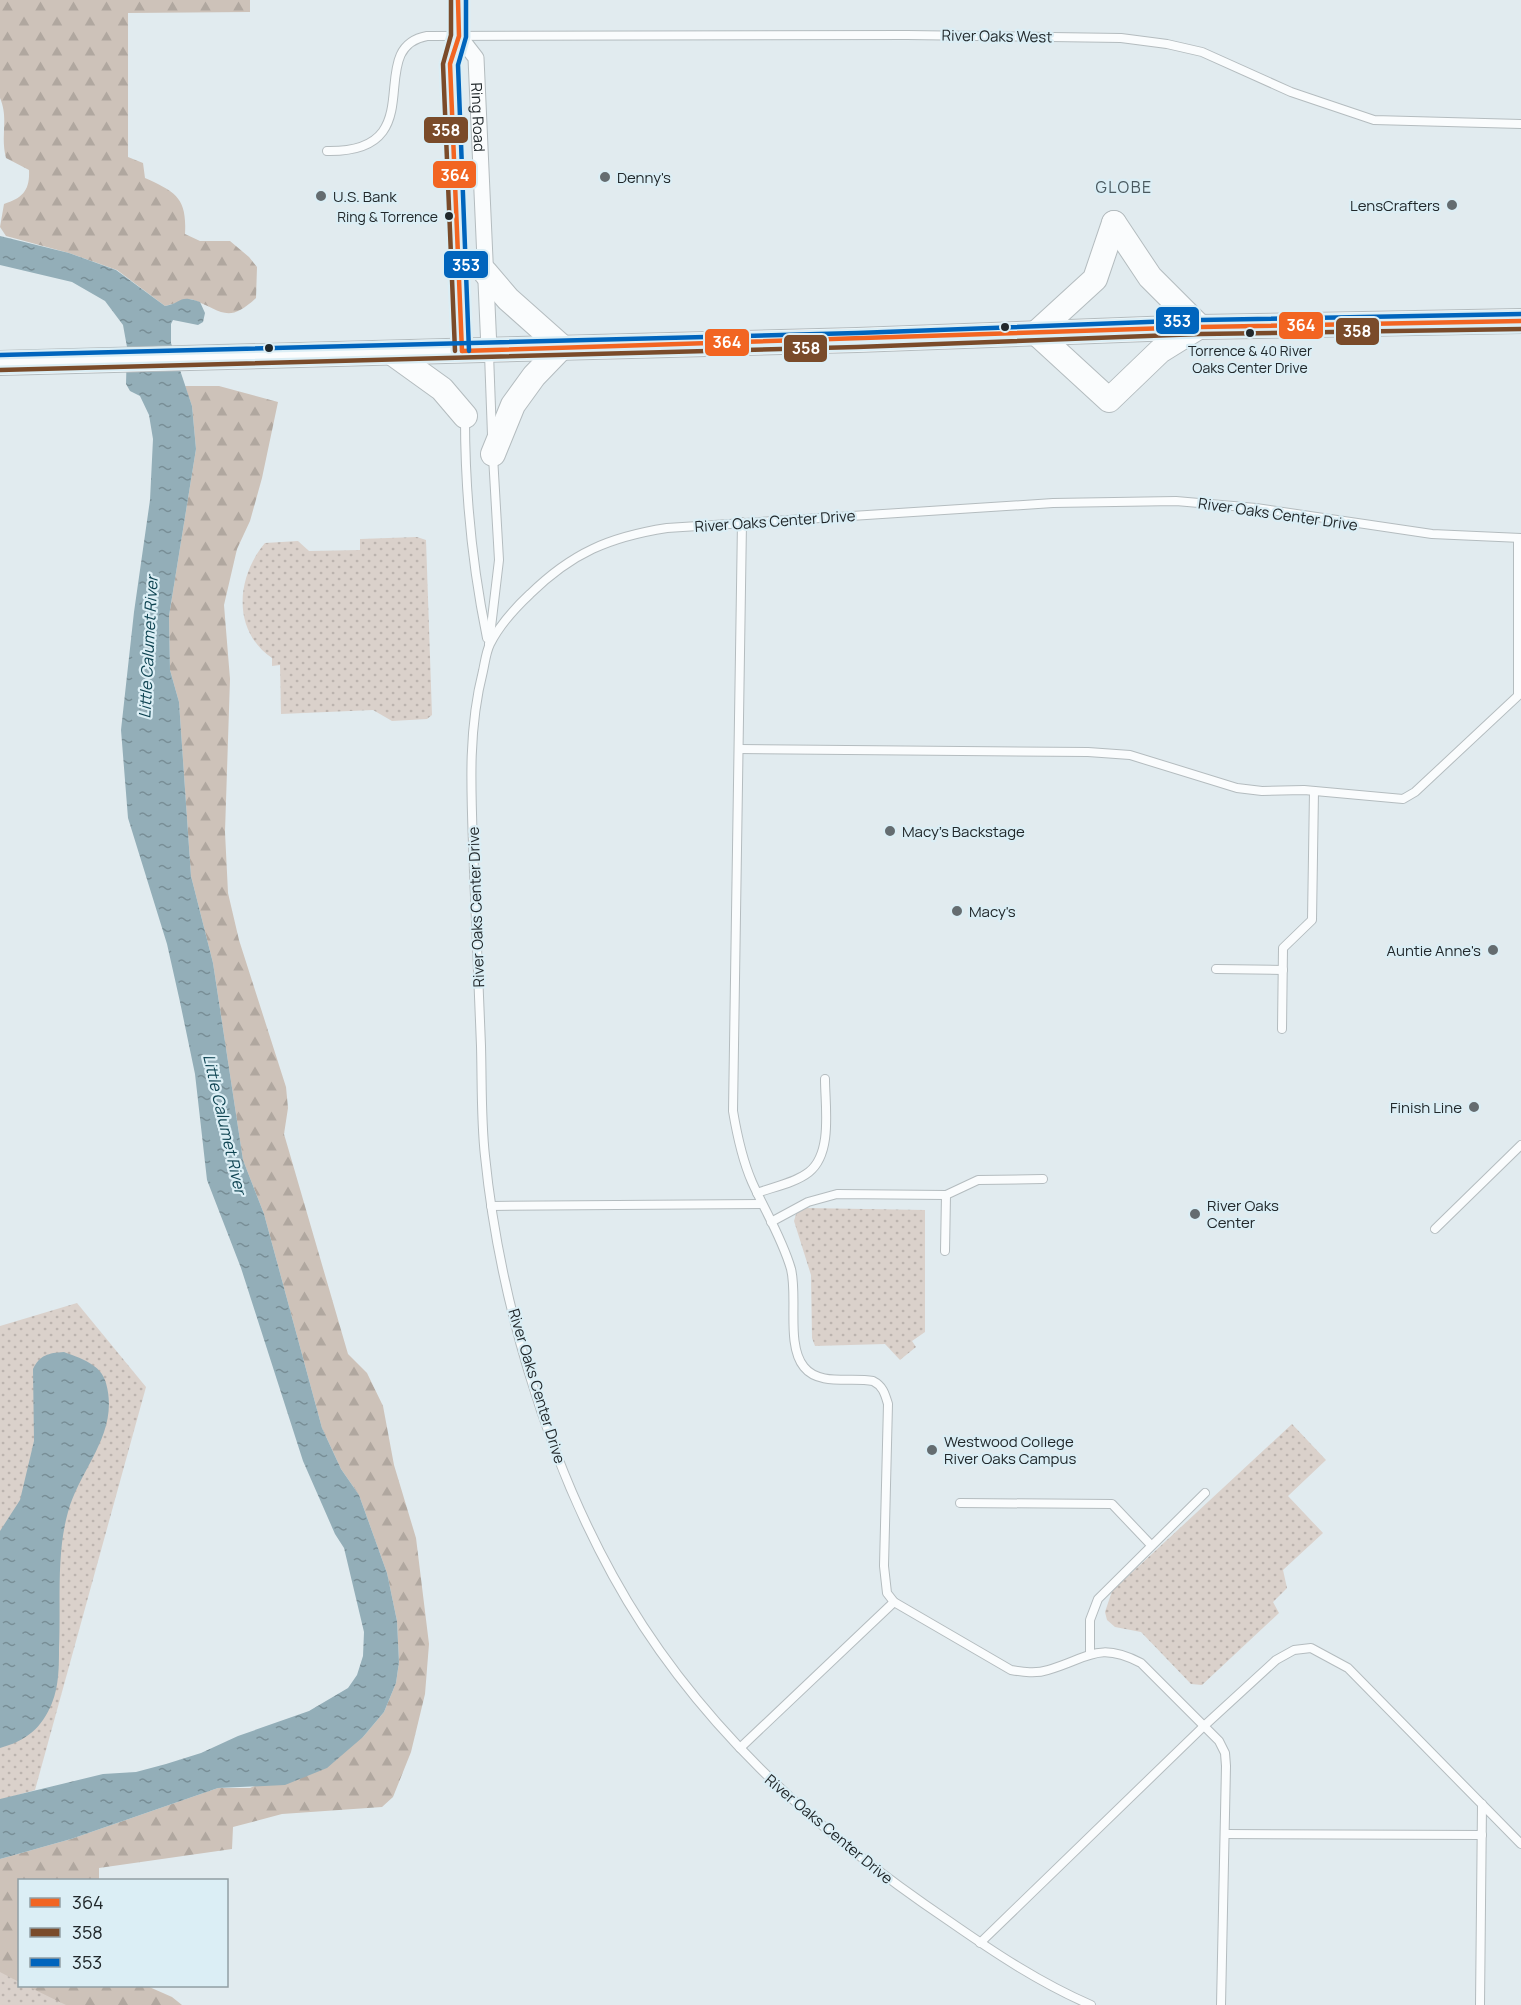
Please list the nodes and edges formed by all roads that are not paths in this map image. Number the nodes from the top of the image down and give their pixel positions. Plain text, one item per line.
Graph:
1 (458, 0) edge
2 (459, 36) junction
3 (1521, 124) edge
4 (327, 151) dead end
5 (484, 272) junction
6 (1521, 321) edge
7 (1200, 327) junction
8 (1036, 333) junction
9 (562, 347) junction
10 (489, 350) junction
11 (462, 351) junction
12 (392, 353) junction
13 (0, 363) edge
14 (465, 416) joint
15 (493, 454) junction
16 (742, 522) junction
17 (1520, 538) edge
18 (489, 645) junction
19 (1519, 693) edge
20 (739, 749) junction
21 (1314, 791) junction
22 (1216, 969) dead end
23 (1283, 970) junction
24 (1282, 1029) dead end
25 (825, 1079) dead end
26 (1521, 1145) edge
27 (1043, 1179) dead end
28 (757, 1193) junction
29 (946, 1196) junction
30 (762, 1204) junction
31 (491, 1206) junction
32 (771, 1222) junction
33 (1435, 1228) dead end
34 (945, 1251) dead end
35 (1205, 1493) dead end
36 (960, 1503) dead end
37 (1151, 1545) junction
38 (894, 1602) junction
39 (1090, 1653) junction
40 (1204, 1726) junction
41 (740, 1748) junction
42 (1482, 1804) junction
43 (1225, 1834) junction
44 (1482, 1835) junction
45 (1521, 1844) edge
46 (980, 1943) junction
47 (1091, 2005) edge
48 (1221, 2005) edge
49 (1480, 2005) edge

1 - 2 street, Ring Road
2 - 3 lane, River Oaks West
2 - 4 lane, River Oaks West
2 - 5 street, Ring Road
2 - 11 street, Ring Road
5 - 9 main road
5 - 10 street, Ring Road
6 - 7 main road
7 - 8 main road
7 - 8 main road
7 - 8 main road
8 - 9 main road
9 - 10 main road
9 - 15 main road
10 - 11 main road
10 - 15 lane
11 - 12 main road
12 - 13 main road
12 - 14 main road
14 - 18 lane
15 - 18 lane
16 - 17 lane, River Oaks Center Drive
16 - 18 lane, River Oaks Center Drive
16 - 20 lane
17 - 19 lane
18 - 31 lane, River Oaks Center Drive
19 - 21 lane
20 - 21 lane
20 - 28 lane
21 - 23 lane
22 - 23 lane
23 - 24 lane
25 - 28 lane
26 - 33 lane
27 - 29 lane
28 - 30 lane
29 - 32 lane
29 - 34 lane
30 - 31 lane
30 - 32 lane
31 - 41 lane, River Oaks Center Drive
32 - 38 lane
35 - 37 lane
36 - 37 lane
37 - 39 lane
38 - 39 lane
38 - 41 lane
39 - 40 lane
40 - 42 lane
40 - 43 lane
40 - 46 lane
41 - 46 lane, River Oaks Center Drive
42 - 44 lane
42 - 45 lane
43 - 44 lane
43 - 48 lane
44 - 49 lane
46 - 47 lane, River Oaks Center Drive

